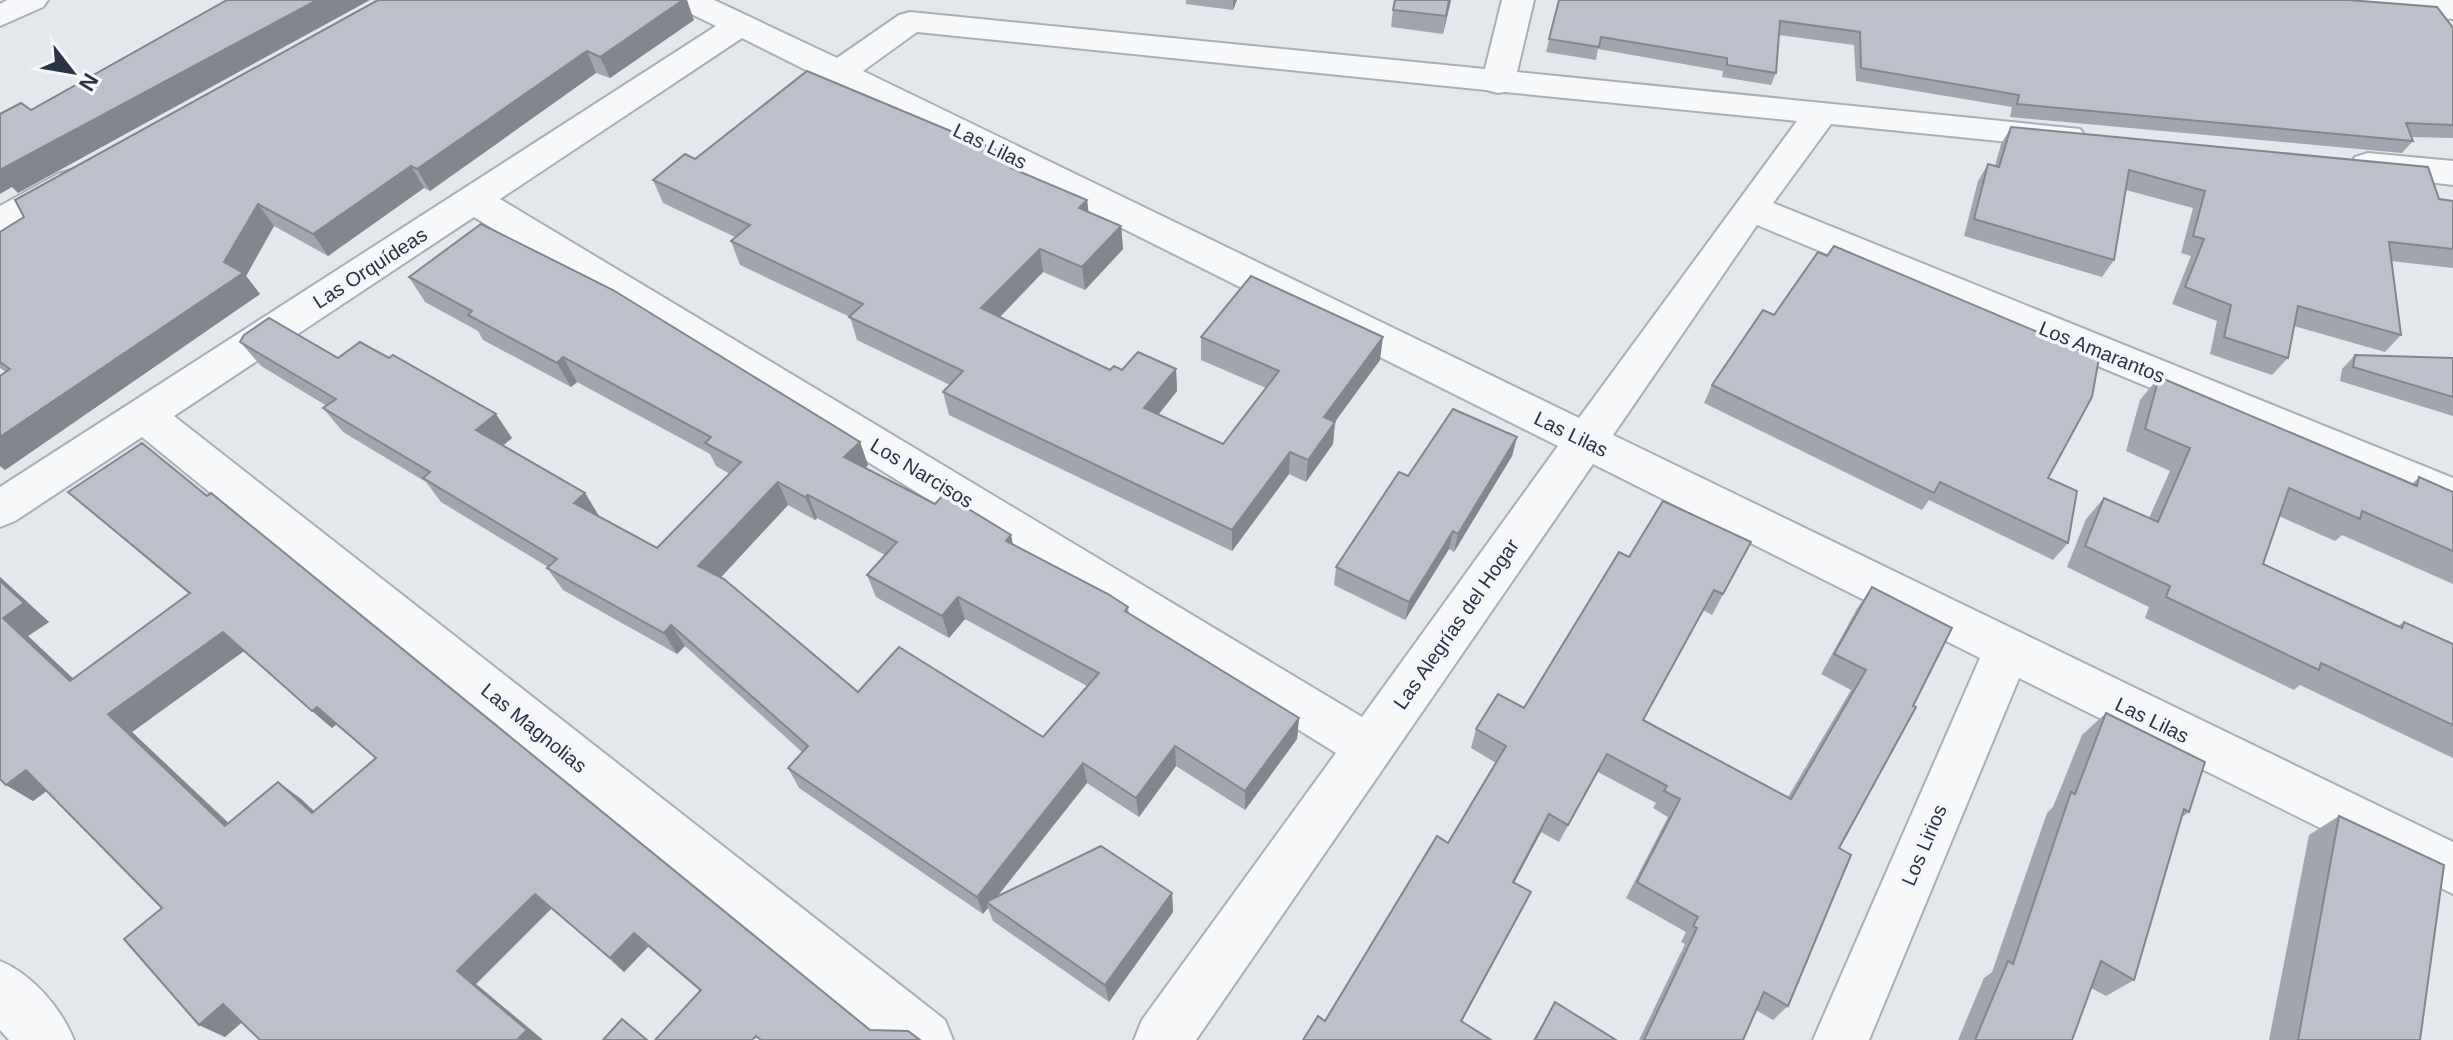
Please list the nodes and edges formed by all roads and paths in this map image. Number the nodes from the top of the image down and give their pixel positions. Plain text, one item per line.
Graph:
1 (32, 0) edge
2 (688, 0) edge
3 (1518, 0) edge
4 (2341, 0) edge
5 (2453, 9) edge
6 (919, 11) edge
7 (0, 16) edge
8 (740, 25) junction
9 (839, 72) junction
10 (1498, 83) junction
11 (1821, 114) junction
12 (2105, 140) edge
13 (2342, 163) edge
14 (97, 168) edge
15 (2453, 173) edge
16 (474, 200) junction
17 (1750, 208) junction
18 (0, 222) edge
19 (144, 415) junction
20 (1585, 441) junction
21 (2453, 496) edge
22 (0, 509) edge
23 (2007, 649) junction
24 (1369, 747) junction
25 (2453, 869) edge
26 (0, 988) edge
27 (46, 1040) edge
28 (925, 1040) edge
29 (1162, 1040) edge
30 (1841, 1040) edge

1 - 7 street
2 - 8 street, Las Lilas
3 - 10 street
4 - 5 street
6 - 9 street
6 - 10 street
8 - 9 street, Las Lilas
8 - 16 street, Las Orquídeas
9 - 20 street, Las Lilas
10 - 11 street
11 - 12 street
11 - 17 street, Las Alegrías del Hogar
13 - 15 street
14 - 18 street
16 - 19 street, Las Orquídeas
16 - 24 street, Los Narcisos
17 - 20 street, Las Alegrías del Hogar
17 - 21 street, Los Amarantos
19 - 22 street, Las Orquídeas
19 - 28 street, Las Magnolias
20 - 23 street, Las Lilas
20 - 24 street, Las Alegrías del Hogar
23 - 25 street, Las Lilas
23 - 30 street, Los Lirios
24 - 29 street, Las Alegrías del Hogar
26 - 27 street

